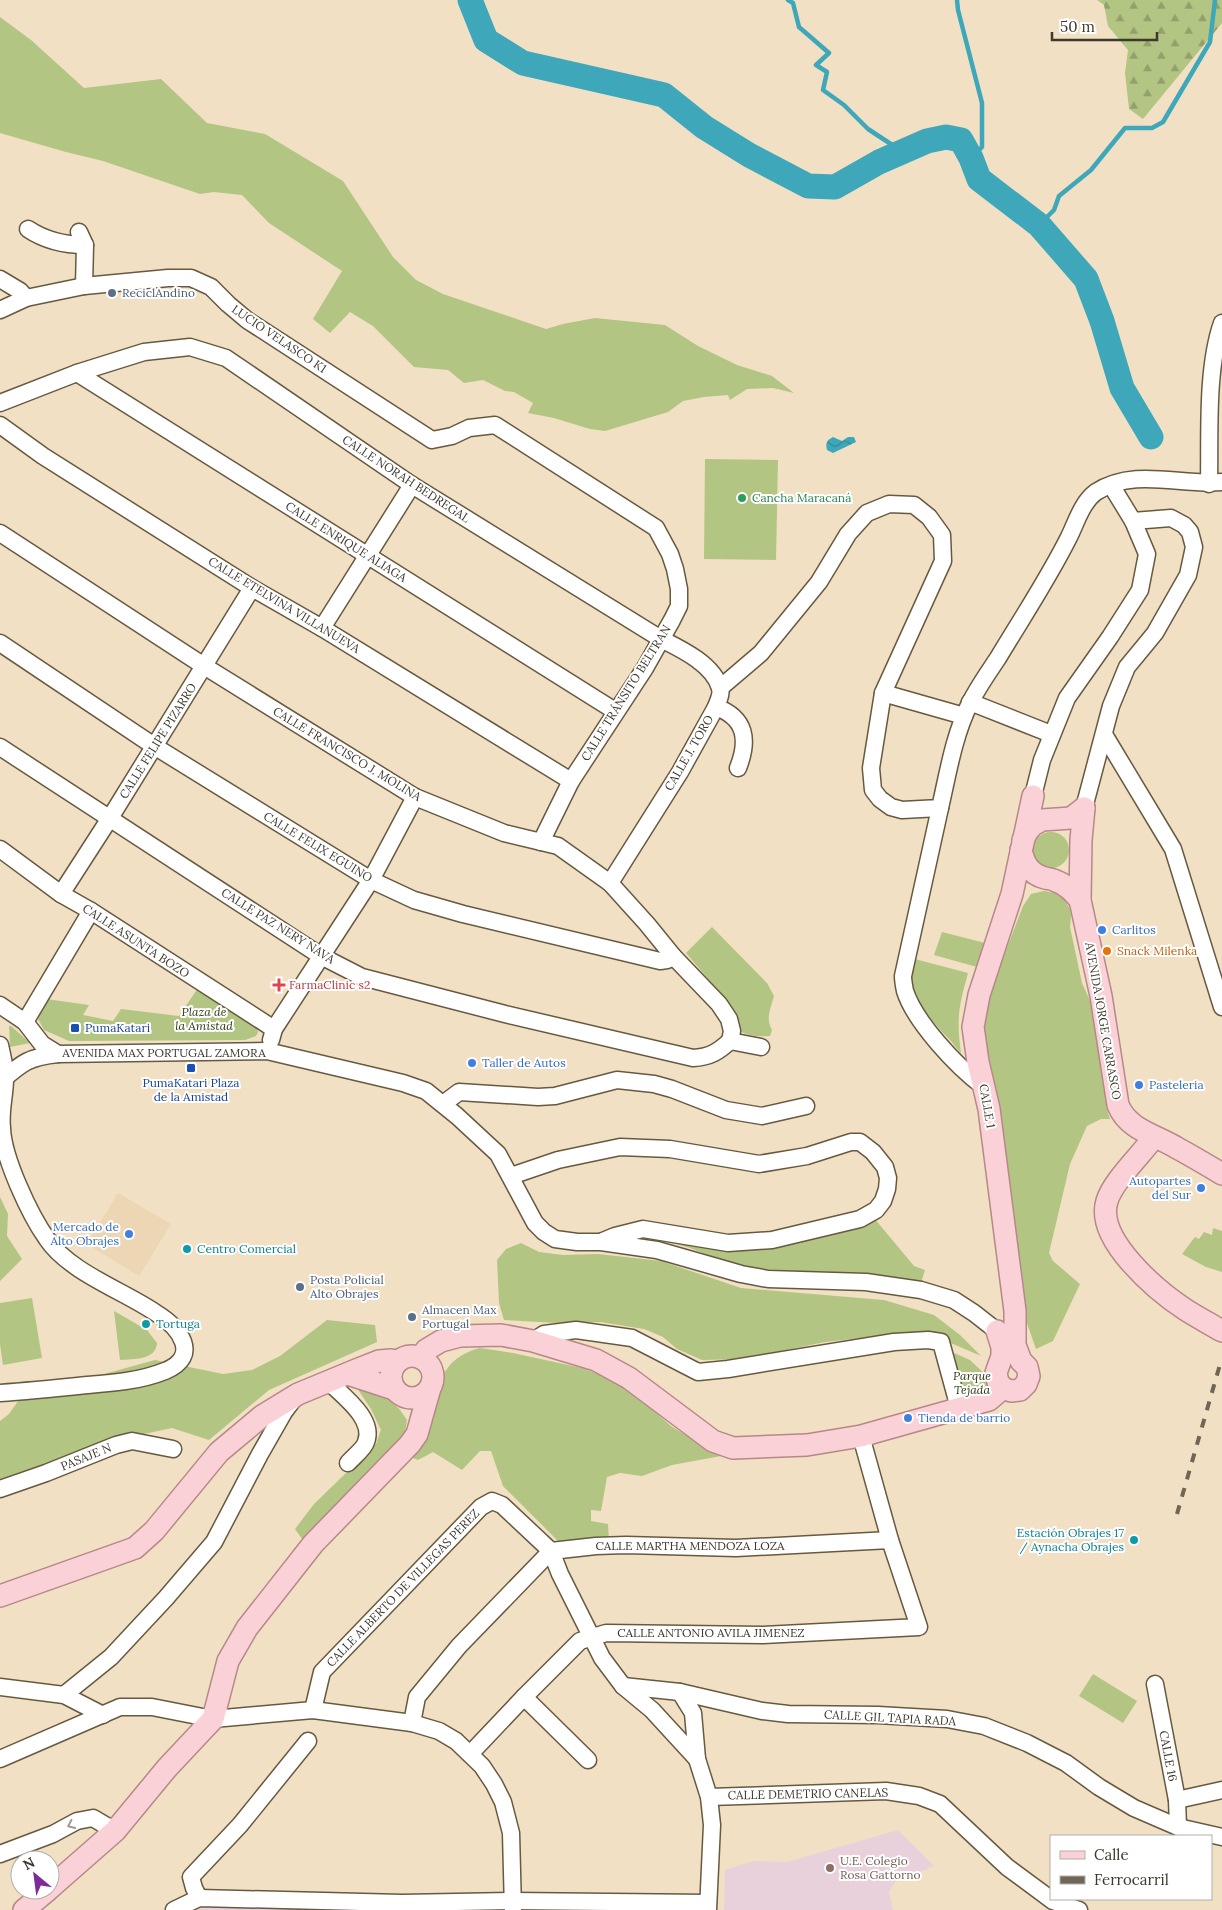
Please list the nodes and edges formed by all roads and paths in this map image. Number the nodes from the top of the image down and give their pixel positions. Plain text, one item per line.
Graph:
1 (28, 229) dead end
2 (0, 279) edge
3 (84, 286) junction
4 (26, 298) junction
5 (0, 310) edge
6 (1222, 323) edge
7 (77, 373) junction
8 (0, 403) edge
9 (0, 425) edge
10 (432, 440) joint
11 (1216, 483) edge
12 (412, 485) junction
13 (1111, 485) junction
14 (1133, 521) junction
15 (0, 533) edge
16 (368, 556) junction
17 (252, 588) junction
18 (322, 628) junction
19 (661, 639) junction
20 (0, 643) edge
21 (204, 666) junction
22 (720, 688) junction
23 (883, 693) junction
24 (716, 706) junction
25 (967, 709) junction
26 (616, 711) junction
27 (1051, 734) junction
28 (1105, 736) junction
29 (154, 746) junction
30 (0, 747) edge
31 (738, 768) dead end
32 (571, 781) junction
33 (1033, 796) junction
34 (415, 797) junction
35 (940, 808) junction
36 (1084, 808) junction
37 (110, 818) junction
38 (1056, 819) junction
39 (541, 842) junction
40 (1022, 845) junction
41 (0, 849) edge
42 (1081, 850) junction
43 (371, 880) junction
44 (1051, 880) junction
45 (610, 883) junction
46 (61, 894) junction
47 (1012, 894) junction
48 (1080, 900) junction
49 (91, 911) junction
50 (321, 956) junction
51 (673, 956) junction
52 (0, 1005) edge
53 (1222, 1007) edge
54 (24, 1022) junction
55 (274, 1029) junction
56 (730, 1041) junction
57 (0, 1045) edge
58 (760, 1047) dead end
59 (267, 1051) junction
60 (58, 1054) junction
61 (3, 1080) edge
62 (984, 1086) junction
63 (443, 1104) junction
64 (806, 1106) dead end
65 (1154, 1137) junction
66 (1222, 1174) edge
67 (511, 1176) junction
68 (601, 1242) junction
69 (1009, 1322) junction
70 (1222, 1331) edge
71 (533, 1341) junction
72 (1021, 1361) junction
73 (397, 1362) junction
74 (999, 1366) junction
75 (428, 1373) junction
76 (348, 1374) junction
77 (329, 1382) junction
78 (1003, 1388) junction
79 (0, 1393) edge
80 (399, 1393) junction
81 (298, 1394) junction
82 (959, 1408) junction
83 (861, 1436) junction
84 (410, 1444) junction
85 (174, 1449) dead end
86 (348, 1463) dead end
87 (0, 1489) edge
88 (890, 1540) junction
89 (551, 1550) junction
90 (0, 1596) edge
91 (593, 1639) junction
92 (1155, 1684) dead end
93 (623, 1686) junction
94 (0, 1687) edge
95 (680, 1692) junction
96 (64, 1695) junction
97 (524, 1697) junction
98 (313, 1710) junction
99 (103, 1715) junction
100 (213, 1719) junction
101 (412, 1723) junction
102 (308, 1742) dead end
103 (470, 1754) junction
104 (697, 1758) junction
105 (0, 1759) edge
106 (588, 1760) dead end
107 (1222, 1790) edge
108 (709, 1797) junction
109 (1177, 1800) junction
110 (1178, 1827) junction
111 (115, 1831) junction
112 (1222, 1837) edge
113 (0, 1854) edge
114 (60, 1879) edge
115 (199, 1898) junction
116 (1050, 1899) edge
117 (36, 1900) edge
118 (1052, 1900) edge
119 (513, 1905) edge
120 (708, 1907) edge
121 (24, 1910) edge
122 (174, 1910) edge
123 (1078, 1910) edge

1 - 3 street
2 - 4 street
3 - 4 street, LUCIO VELASCO K1
3 - 10 street, LUCIO VELASCO K1
4 - 5 street, LUCIO VELASCO K1
6 - 11 street
7 - 8 street, CALLE NORAH BEDREGAL
7 - 12 street, CALLE NORAH BEDREGAL
7 - 16 street, CALLE ENRIQUE ALIAGA
9 - 17 street, CALLE ETELVINA VILLANUEVA
10 - 19 street, CALLE TRÁNSITO BELTRAN
11 - 13 street
12 - 16 street
12 - 19 street, CALLE NORAH BEDREGAL
13 - 14 street
13 - 25 street
14 - 27 street
14 - 28 street
15 - 21 street, CALLE FRANCISCO J. MOLINA
16 - 18 street
16 - 26 street, CALLE ENRIQUE ALIAGA
17 - 18 street, CALLE ETELVINA VILLANUEVA
17 - 21 street, CALLE FELIPE PIZARRO
18 - 32 street, CALLE ETELVINA VILLANUEVA
19 - 22 street
19 - 26 street, CALLE TRÁNSITO BELTRAN
20 - 29 street, CALLE FELIX EGUINO
21 - 29 street, CALLE FELIPE PIZARRO
21 - 34 street, CALLE FRANCISCO J. MOLINA
22 - 23 street
22 - 24 street, CALLE J. TORO
23 - 25 street
23 - 35 street
24 - 31 street
24 - 45 street, CALLE J. TORO
25 - 27 street
25 - 35 street
26 - 32 street, CALLE TRÁNSITO BELTRAN
27 - 33 street
28 - 36 street
28 - 53 street
29 - 37 street, CALLE FELIPE PIZARRO
29 - 43 street, CALLE FELIX EGUINO
30 - 37 street, CALLE PAZ NERY NAVA
32 - 39 street, CALLE TRÁNSITO BELTRAN
33 - 38 main road
33 - 40 main road, CALLE 1
34 - 39 street, CALLE FRANCISCO J. MOLINA
34 - 43 street
35 - 62 street
36 - 38 main road
36 - 42 main road, AVENIDA JORGE CARRASCO
37 - 46 street, CALLE FELIPE PIZARRO
37 - 50 street, CALLE PAZ NERY NAVA
38 - 40 main road
38 - 42 main road
39 - 45 street, CALLE FRANCISCO J. MOLINA
40 - 44 main road
40 - 47 main road, CALLE 1
41 - 46 street, CALLE ASUNTA BOZO
42 - 44 main road
42 - 48 main road, AVENIDA JORGE CARRASCO
43 - 50 street
43 - 51 street, CALLE FELIX EGUINO
44 - 47 main road
44 - 48 main road
45 - 51 street, CALLE FRANCISCO J. MOLINA
46 - 49 street, CALLE ASUNTA BOZO
47 - 62 main road, CALLE 1
48 - 65 main road, AVENIDA JORGE CARRASCO
49 - 54 street
49 - 55 street, CALLE ASUNTA BOZO
50 - 55 street
50 - 56 street, CALLE PAZ NERY NAVA
51 - 56 street, CALLE FRANCISCO J. MOLINA
52 - 54 street
54 - 60 street
55 - 59 street
56 - 58 street
57 - 61 street
59 - 60 street, AVENIDA MAX PORTUGAL ZAMORA
59 - 63 street, AVENIDA MAX PORTUGAL ZAMORA
60 - 61 street, AVENIDA MAX PORTUGAL ZAMORA
61 - 79 street
62 - 69 main road, CALLE 1
63 - 64 street
63 - 67 street, AVENIDA MAX PORTUGAL ZAMORA
65 - 66 main road, AVENIDA JORGE CARRASCO
65 - 70 main road
67 - 68 street, AVENIDA MAX PORTUGAL ZAMORA
67 - 68 street
68 - 69 street, AVENIDA MAX PORTUGAL ZAMORA
69 - 72 main road
69 - 74 main road
71 - 75 main road
71 - 82 street
71 - 83 main road
72 - 74 main road
72 - 78 main road
73 - 75 main road
73 - 76 main road
73 - 80 main road
74 - 78 main road
75 - 80 main road
75 - 84 main road
76 - 77 main road
76 - 80 main road
77 - 81 main road
77 - 86 street
78 - 82 main road
80 - 84 main road
81 - 90 main road
81 - 96 street
82 - 83 main road
83 - 88 street
84 - 100 main road
85 - 87 street, PASAJE N
88 - 89 street, CALLE MARTHA MENDOZA LOZA
88 - 91 street, CALLE ANTONIO AVILA JIMENEZ
89 - 91 street
89 - 98 street, CALLE ALBERTO DE VILLEGAS PEREZ
89 - 101 street
91 - 93 street
91 - 97 street, CALLE ANTONIO AVILA JIMENEZ
92 - 109 street, CALLE 16
93 - 95 street, CALLE GIL TAPIA RADA
93 - 104 street
94 - 96 street
95 - 104 street
95 - 110 street, CALLE GIL TAPIA RADA
96 - 99 street
97 - 103 street, CALLE ANTONIO AVILA JIMENEZ
97 - 106 street
98 - 100 street
98 - 101 street
99 - 100 street
99 - 105 street
100 - 111 main road
101 - 103 street
102 - 115 street
103 - 119 street
104 - 108 street
107 - 109 street
108 - 116 street, CALLE DEMETRIO CANELAS
108 - 120 street
109 - 110 street, CALLE 16
110 - 112 street, CALLE GIL TAPIA RADA
111 -> 113 street
111 - 114 main road
115 - 119 street
115 - 122 street
117 - 121 main road
118 - 123 street, CALLE DEMETRIO CANELAS
119 - 120 street

